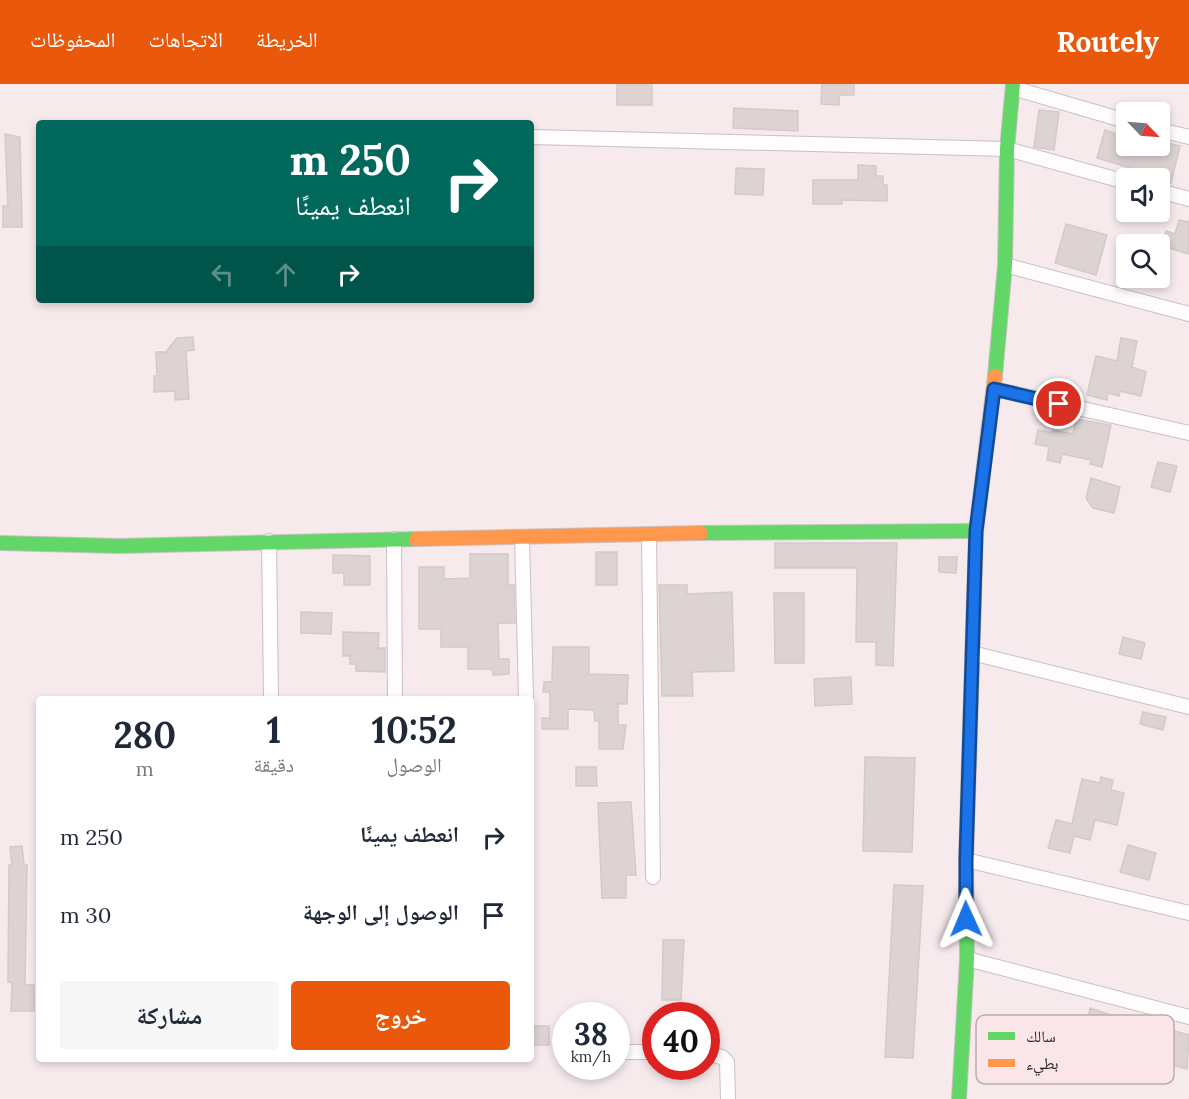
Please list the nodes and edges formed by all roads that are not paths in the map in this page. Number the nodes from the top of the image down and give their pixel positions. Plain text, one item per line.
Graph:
1 (1013, 86) edge
2 (1116, 118) edge
3 (1170, 132) edge
4 (534, 137) edge
5 (1189, 137) edge
6 (1007, 149) junction
7 (1116, 179) edge
8 (1170, 194) edge
9 (1189, 199) edge
10 (1005, 265) junction
11 (1189, 314) edge
12 (994, 389) junction
13 (1189, 433) edge
14 (976, 531) junction
15 (649, 535) junction
16 (522, 537) junction
17 (394, 539) junction
18 (269, 541) junction
19 (0, 543) edge
20 (972, 653) junction
21 (271, 696) edge
22 (395, 696) edge
23 (526, 696) edge
24 (1189, 707) edge
25 (966, 860) junction
26 (653, 877) dead end
27 (1189, 913) edge
28 (967, 959) junction
29 (1189, 1017) edge
30 (720, 1056) edge
31 (728, 1099) edge
32 (959, 1099) edge

1 - 2 street
1 - 6 street
3 - 5 street
4 - 6 street
6 - 7 street
6 - 10 street
8 - 9 street
10 - 11 street
10 - 12 street
12 - 13 street
12 - 14 street
14 - 15 street
14 - 20 street
15 - 16 street
15 - 26 street
16 - 17 street
16 - 23 street
17 - 18 street
17 - 22 street
18 - 19 street
18 - 21 street
20 - 24 street
20 - 25 street
25 - 27 street
25 - 28 street
28 - 29 street
28 - 32 street
30 - 31 street

